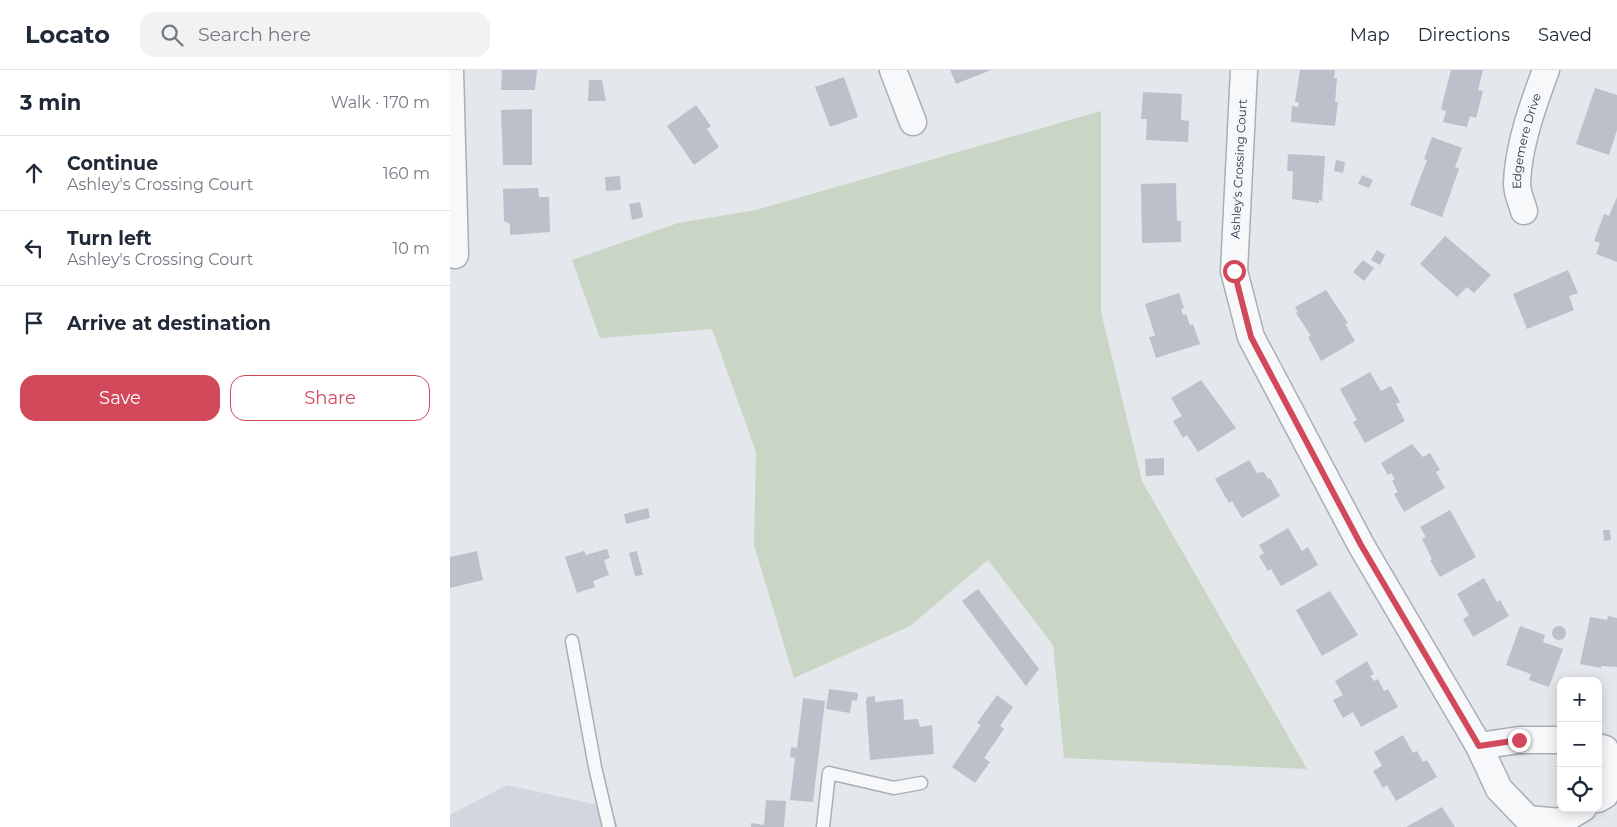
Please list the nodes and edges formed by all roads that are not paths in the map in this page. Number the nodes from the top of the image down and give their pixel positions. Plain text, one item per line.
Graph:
1 (450, 70) edge
2 (893, 70) edge
3 (1244, 70) edge
4 (1546, 70) edge
5 (913, 122) dead end
6 (1524, 211) dead end
7 (455, 255) dead end
8 (572, 641) dead end
9 (1557, 740) edge
10 (1479, 746) junction
11 (1602, 748) edge
12 (922, 783) dead end
13 (1602, 797) edge
14 (1576, 812) edge
15 (609, 827) edge
16 (823, 827) edge

1 - 7 street
2 - 5 street
3 - 10 street, Ashley's Crossing Court
4 - 6 street, Edgemere Drive
8 - 15 lane
9 - 10 street
10 - 14 street, Ashley's Crossing Court
11 - 13 street
12 - 16 lane

